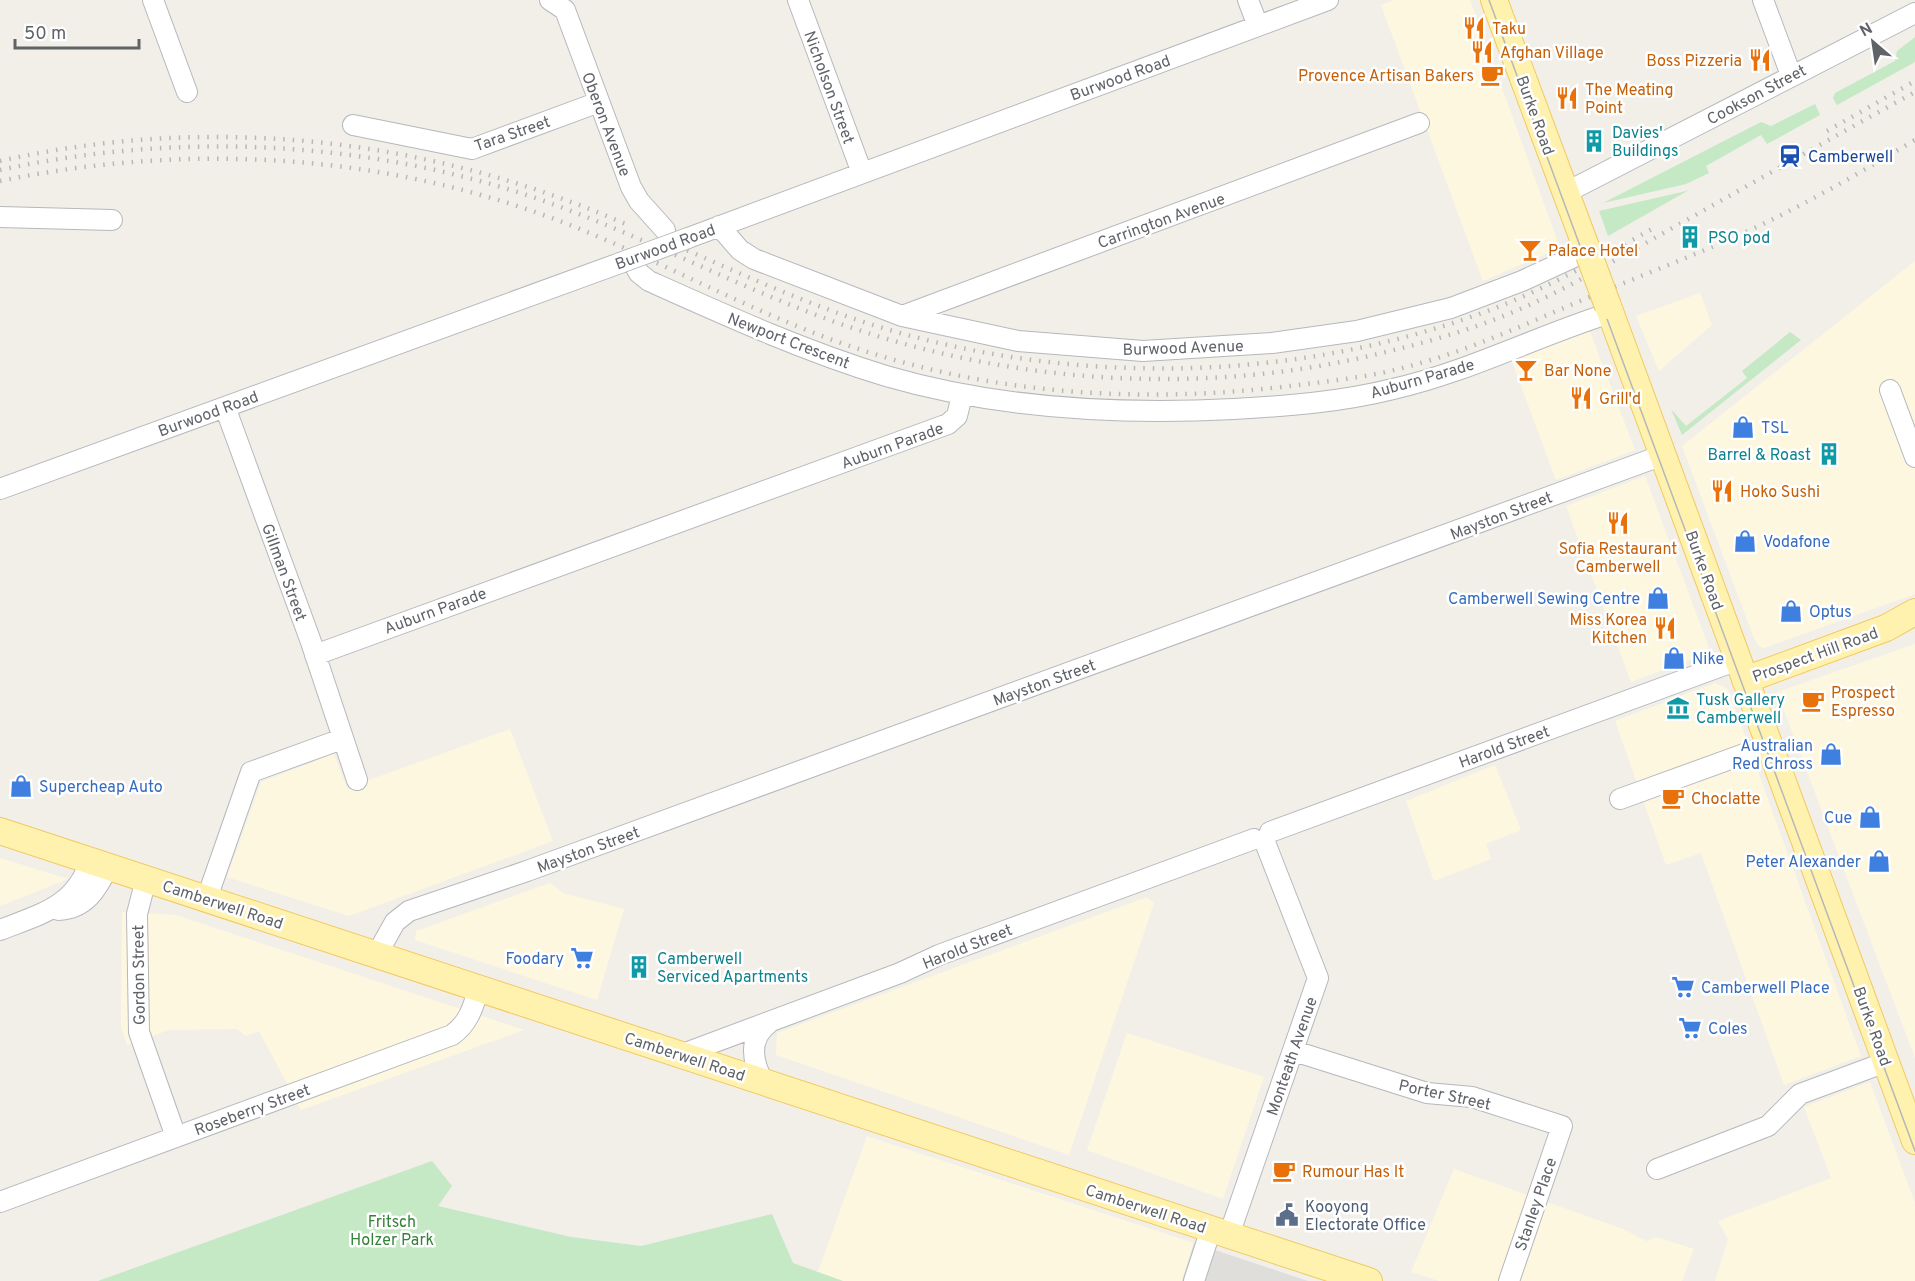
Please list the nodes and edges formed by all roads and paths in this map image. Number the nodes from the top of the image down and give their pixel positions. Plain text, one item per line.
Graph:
1 (153, 0) edge
2 (550, 0) edge
3 (798, 0) edge
4 (1248, 0) edge
5 (1328, 0) edge
6 (1494, 0) edge
7 (1763, 0) edge
8 (1915, 13) edge
9 (1258, 26) junction
10 (1791, 75) junction
11 (187, 92) dead end
12 (599, 102) junction
13 (1419, 123) dead end
14 (353, 125) dead end
15 (862, 173) junction
16 (1565, 193) junction
17 (0, 217) edge
18 (112, 220) dead end
19 (719, 226) junction
20 (675, 238) junction
21 (1588, 253) junction
22 (629, 263) junction
23 (1609, 309) junction
24 (902, 316) junction
25 (1890, 390) dead end
26 (962, 395) junction
27 (225, 407) junction
28 (1663, 455) junction
29 (1915, 457) edge
30 (0, 489) edge
31 (1915, 612) edge
32 (1915, 625) edge
33 (1886, 628) junction
34 (315, 655) junction
35 (1741, 670) junction
36 (342, 739) junction
37 (1769, 745) junction
38 (357, 780) dead end
39 (1620, 799) dead end
40 (0, 831) edge
41 (1263, 839) junction
42 (99, 864) junction
43 (146, 879) junction
44 (207, 898) junction
45 (0, 930) edge
46 (383, 956) junction
47 (478, 988) junction
48 (769, 1023) junction
49 (1294, 1051) junction
50 (680, 1054) junction
51 (1886, 1062) junction
52 (763, 1081) junction
53 (1562, 1126) joint
54 (176, 1137) junction
55 (1915, 1141) edge
56 (1657, 1168) dead end
57 (0, 1202) edge
58 (1220, 1232) junction
59 (1194, 1281) edge
60 (1369, 1281) edge
61 (1509, 1281) edge

1 - 11 street
2 - 12 street, Oberon Avenue
3 - 15 street, Nicholson Street
4 - 9 street
5 - 9 street, Burwood Road
6 - 16 main road, Burke Road
7 - 10 street
8 - 10 street, Cookson Street
9 - 15 street, Burwood Road
10 - 16 street, Cookson Street
12 - 14 street, Tara Street
12 - 20 street, Oberon Avenue
13 - 24 street, Carrington Avenue
15 - 19 street, Burwood Road
16 - 21 main road, Burke Road
17 - 18 street
19 - 20 street, Burwood Road
19 - 24 street, Burwood Avenue
20 - 22 street, Burwood Road, bridge
21 - 23 main road, Burke Road, bridge
21 - 24 street, Burwood Avenue
22 - 26 street, Newport Crescent
22 - 27 street, Burwood Road
23 - 26 street, Auburn Parade
23 - 28 main road, Burke Road
25 - 29 street
26 - 34 street, Auburn Parade
27 - 30 street, Burwood Road
27 - 34 street, Gillman Street
28 - 35 main road, Burke Road
28 - 46 street, Mayston Street
31 - 33 main road, Prospect Hill Road
32 - 33 main road, Prospect Hill Road
33 - 35 main road, Prospect Hill Road
34 - 36 street, Gillman Street
35 - 37 main road, Burke Road
35 - 41 street, Harold Street
36 - 38 street, Gillman Street
36 - 44 street
37 - 39 street
37 - 51 main road, Burke Road
40 - 42 main road, Camberwell Road
41 - 48 street, Harold Street
41 - 49 street, Monteath Avenue
42 - 43 main road, Camberwell Road
42 - 45 street
43 - 44 main road, Camberwell Road
43 - 54 street, Gordon Street
44 - 46 main road, Camberwell Road
46 - 47 main road, Camberwell Road
47 - 50 main road, Camberwell Road
47 - 54 street, Roseberry Street
48 - 50 street, Harold Street
48 - 52 street
49 - 53 street, Porter Street
49 - 58 street, Monteath Avenue
50 - 52 main road, Camberwell Road
51 - 55 main road, Burke Road
51 - 56 street
52 - 58 main road, Camberwell Road
53 - 61 street, Stanley Place
54 - 57 street, Roseberry Street
58 - 59 street, Monteath Avenue
58 - 60 main road, Camberwell Road

